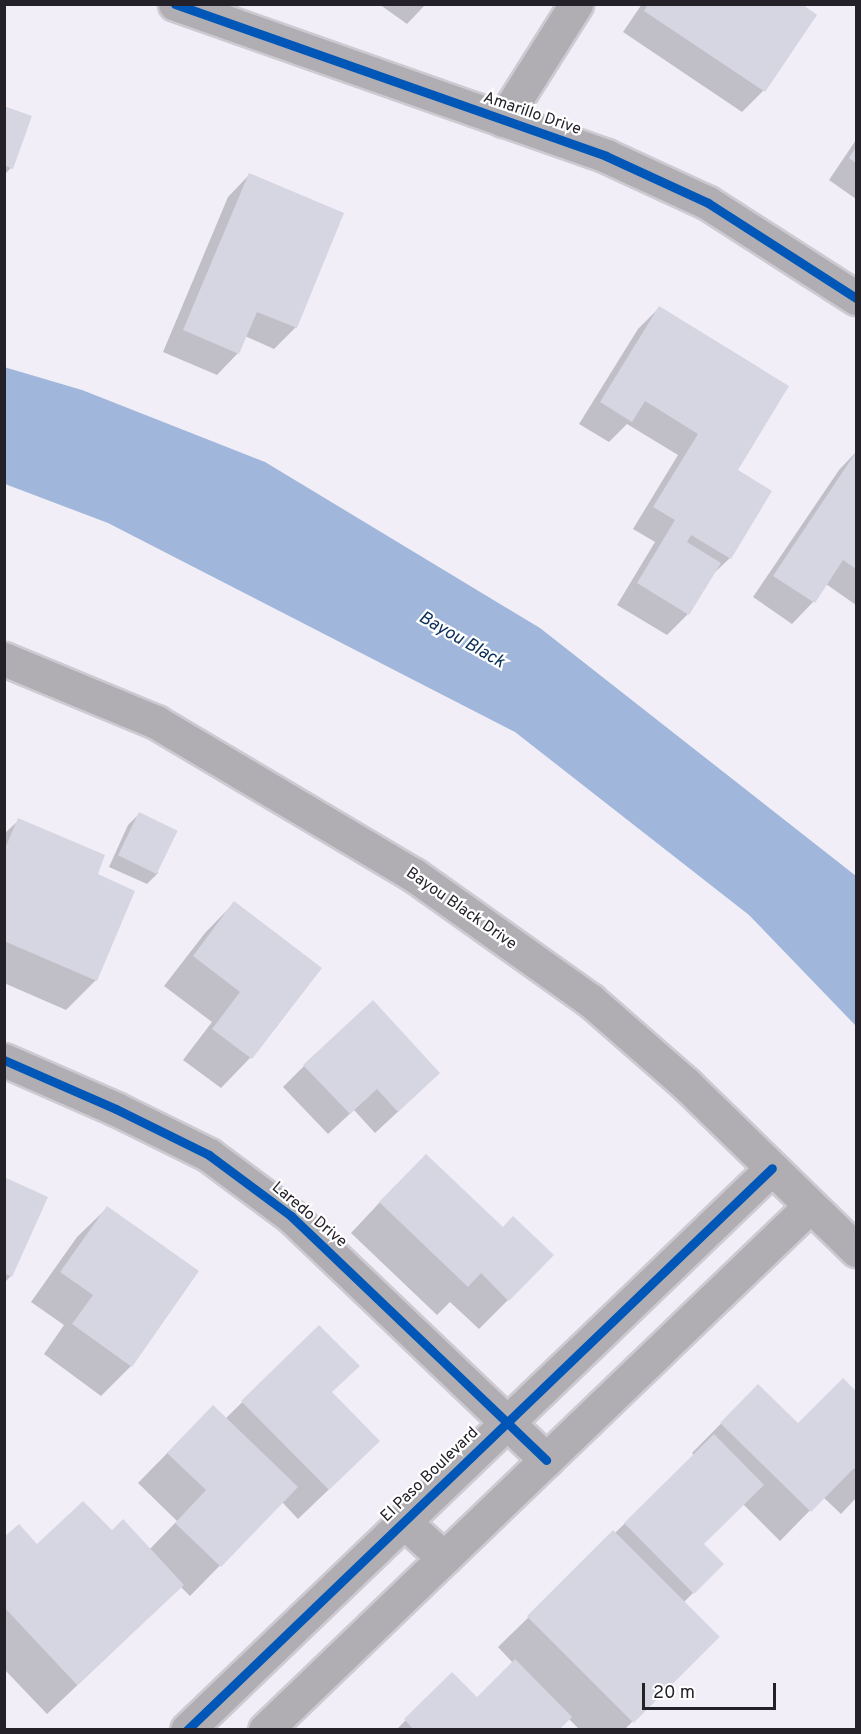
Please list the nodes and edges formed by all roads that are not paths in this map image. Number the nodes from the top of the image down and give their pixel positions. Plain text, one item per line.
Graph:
1 (175, 4) edge
2 (576, 4) edge
3 (503, 120) junction
4 (856, 298) edge
5 (4, 659) edge
6 (4, 1060) edge
7 (772, 1168) junction
8 (810, 1206) junction
9 (856, 1250) edge
10 (507, 1422) junction
11 (546, 1460) junction
12 (403, 1521) junction
13 (444, 1558) junction
14 (187, 1730) edge
15 (265, 1730) edge

1 - 3 street, Amarillo Drive
2 - 3 street
3 - 4 street, Amarillo Drive
5 - 7 main road, Bayou Black Drive
6 - 10 street, Laredo Drive
7 - 8 main road, Bayou Black Drive
7 - 10 street, El Paso Boulevard
8 - 9 main road, Bayou Black Drive
8 - 11 street
10 - 11 street, Laredo Drive
10 - 12 street, El Paso Boulevard
11 - 13 street
12 - 13 street
12 - 14 street, El Paso Boulevard
13 - 15 street

